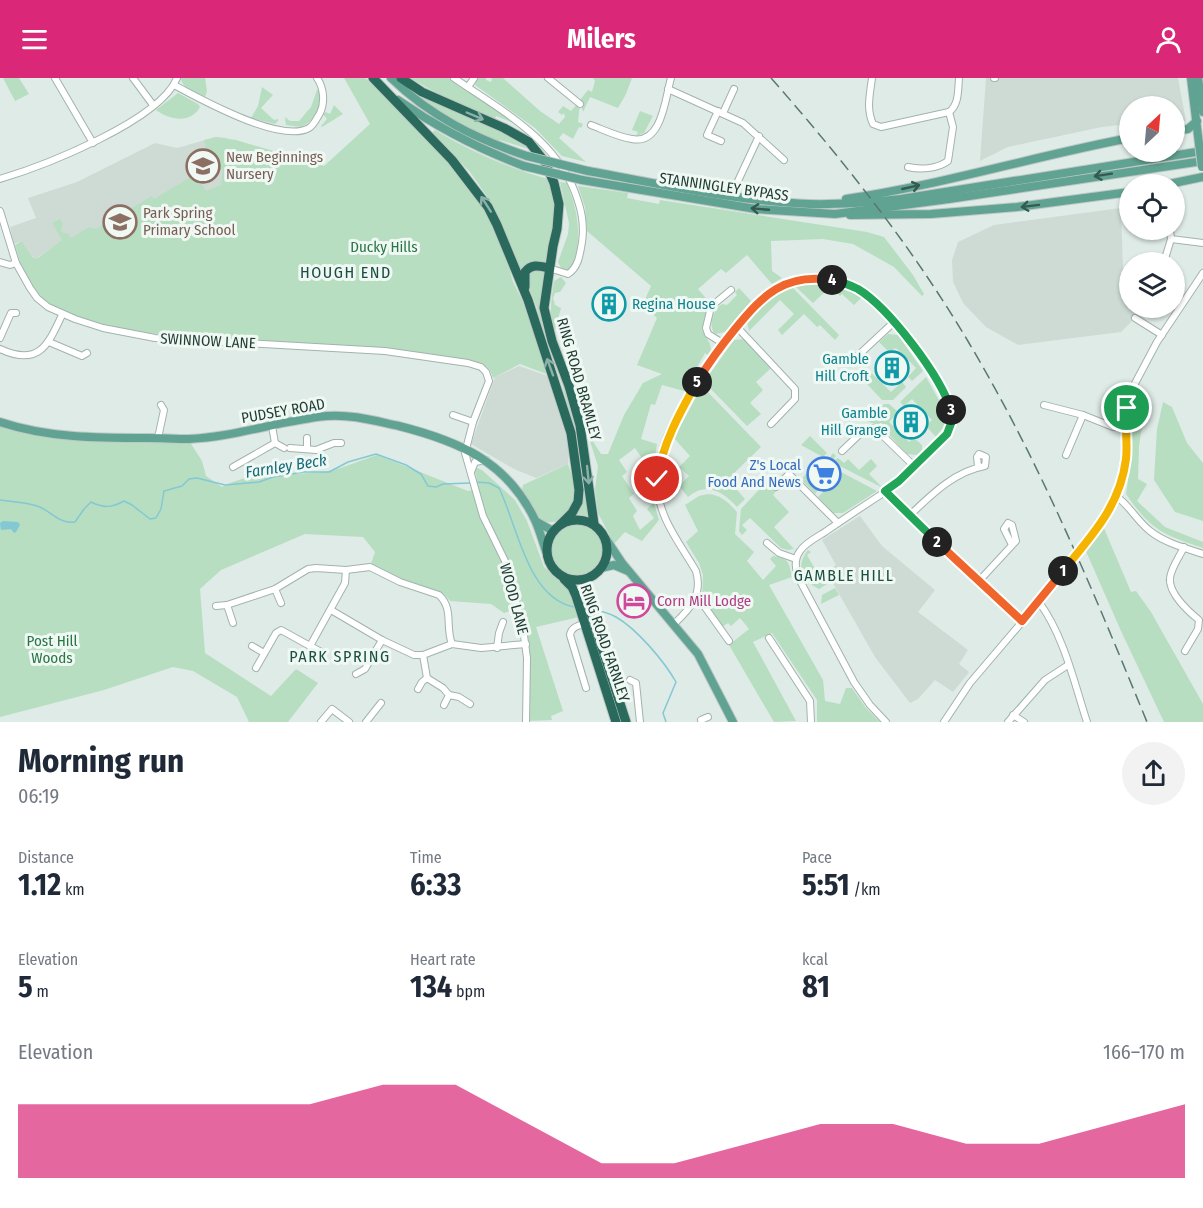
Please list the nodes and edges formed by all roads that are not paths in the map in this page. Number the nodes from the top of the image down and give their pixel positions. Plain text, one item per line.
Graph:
1 (55, 78) edge
2 (133, 78) edge
3 (177, 78) edge
4 (317, 78) edge
5 (373, 78) edge
6 (391, 78) edge
7 (401, 78) edge
8 (454, 78) edge
9 (474, 78) edge
10 (548, 78) edge
11 (671, 78) edge
12 (872, 78) edge
13 (959, 78) edge
14 (1191, 78) edge
15 (1198, 78) edge
16 (174, 86) junction
17 (468, 87) junction
18 (668, 89) junction
19 (734, 89) dead end
20 (386, 91) junction
21 (580, 104) dead end
22 (153, 105) junction
23 (721, 112) junction
24 (949, 112) junction
25 (1203, 112) edge
26 (1197, 121) junction
27 (591, 124) dead end
28 (1185, 129) edge
29 (759, 136) junction
30 (1119, 140) edge
31 (721, 141) dead end
32 (93, 143) junction
33 (1201, 147) edge
34 (784, 160) dead end
35 (1202, 164) edge
36 (908, 167) dead end
37 (1203, 178) edge
38 (0, 179) edge
39 (738, 181) dead end
40 (1185, 181) edge
41 (1119, 193) edge
42 (812, 204) junction
43 (0, 211) edge
44 (835, 214) junction
45 (1184, 240) edge
46 (1203, 243) edge
47 (0, 262) edge
48 (16, 263) junction
49 (549, 268) junction
50 (1203, 273) edge
51 (730, 290) dead end
52 (528, 300) junction
53 (16, 313) dead end
54 (62, 315) junction
55 (1135, 318) dead end
56 (894, 322) junction
57 (737, 327) junction
58 (1162, 335) junction
59 (0, 338) edge
60 (49, 342) junction
61 (724, 344) junction
62 (0, 349) edge
63 (87, 353) dead end
64 (850, 363) dead end
65 (161, 405) dead end
66 (1044, 405) dead end
67 (453, 415) dead end
68 (1083, 415) junction
69 (0, 422) edge
70 (473, 422) junction
71 (771, 424) dead end
72 (272, 426) junction
73 (1126, 428) junction
74 (158, 438) junction
75 (307, 438) dead end
76 (275, 443) junction
77 (340, 443) dead end
78 (307, 448) junction
79 (465, 448) junction
80 (842, 451) dead end
81 (1066, 455) dead end
82 (486, 460) junction
83 (914, 466) junction
84 (978, 466) dead end
85 (233, 467) dead end
86 (471, 476) junction
87 (776, 487) dead end
88 (885, 491) junction
89 (1116, 496) junction
90 (909, 516) junction
91 (536, 521) junction
92 (838, 523) junction
93 (594, 524) junction
94 (556, 528) junction
95 (606, 539) junction
96 (768, 543) dead end
97 (1012, 545) dead end
98 (1184, 547) junction
99 (547, 554) junction
100 (1203, 554) edge
101 (796, 559) junction
102 (601, 568) junction
103 (346, 570) junction
104 (629, 572) junction
105 (562, 576) junction
106 (587, 579) junction
107 (979, 581) junction
108 (274, 589) junction
109 (697, 596) junction
110 (1039, 602) junction
111 (281, 603) dead end
112 (227, 605) junction
113 (216, 606) dead end
114 (331, 610) junction
115 (587, 618) junction
116 (1022, 621) junction
117 (503, 622) dead end
118 (232, 623) dead end
119 (674, 624) junction
120 (594, 636) junction
121 (769, 638) dead end
122 (382, 640) junction
123 (729, 641) dead end
124 (452, 644) junction
125 (526, 644) junction
126 (252, 646) dead end
127 (310, 646) junction
128 (497, 648) junction
129 (1185, 651) dead end
130 (264, 653) junction
131 (323, 653) dead end
132 (423, 655) junction
133 (1068, 665) junction
134 (256, 668) dead end
135 (365, 669) junction
136 (372, 673) dead end
137 (356, 674) dead end
138 (427, 678) junction
139 (643, 680) dead end
140 (586, 688) dead end
141 (418, 689) dead end
142 (449, 695) junction
143 (334, 700) dead end
144 (381, 703) dead end
145 (470, 704) dead end
146 (444, 705) dead end
147 (332, 709) junction
148 (1013, 715) junction
149 (708, 717) dead end
150 (701, 721) edge
151 (321, 722) edge
152 (349, 722) edge
153 (366, 722) edge
154 (526, 722) edge
155 (616, 722) edge
156 (626, 722) edge
157 (640, 722) edge
158 (733, 722) edge
159 (811, 722) edge
160 (886, 722) edge
161 (944, 722) edge
162 (1008, 722) edge
163 (1024, 722) edge
164 (1087, 722) edge

1 - 32 street
2 - 22 street
3 - 16 street
4 - 16 street
5 - 20 highway, STANNINGLEY BYPASS
6 - 42 main road, STANNINGLEY BYPASS, bridge
7 -> 49 highway, RING ROAD BRAMLEY
8 - 17 street
9 - 17 street
10 - 21 street
11 - 18 street
12 - 24 street
13 - 24 street
14 - 26 main road
15 - 25 main road
16 - 22 street
17 - 49 street
18 - 23 street
18 - 27 street
19 - 23 street
44 -> 20 main road, STANNINGLEY BYPASS, bridge
52 -> 20 highway, RING ROAD BRAMLEY
22 - 32 street
23 - 29 street
23 - 31 street
24 - 36 street
26 - 28 main road
26 - 33 main road
29 - 34 street
29 - 39 street
42 -> 30 main road
32 - 38 street
33 - 35 main road, bridge
33 - 42 main road, STANNINGLEY BYPASS
35 - 37 main road
35 -> 44 main road, STANNINGLEY BYPASS
37 - 40 main road
41 -> 44 main road
43 - 48 street, SWINNOW LANE
45 - 46 street
47 - 48 street
48 - 54 street, SWINNOW LANE
49 - 52 highway
49 -> 93 highway, RING ROAD BRAMLEY
50 - 58 street
51 - 61 street
94 -> 52 highway, RING ROAD BRAMLEY
53 - 59 street
54 - 60 street
54 - 70 street, SWINNOW LANE
55 - 58 street
56 - 57 street
56 - 64 street
56 - 83 street
57 - 61 street
57 - 71 street
58 - 73 street
60 - 62 street
60 - 63 street
61 - 109 street
65 - 74 street
66 - 68 street
67 - 70 street
68 - 73 street
68 - 81 street
69 - 74 main road, PUDSEY ROAD
70 - 79 street
72 - 74 main road, PUDSEY ROAD
72 - 76 street
72 - 79 main road, PUDSEY ROAD
73 - 89 street
75 - 78 street
76 - 78 street
76 - 85 street
77 - 78 street
79 - 82 main road, PUDSEY ROAD
79 - 86 street, WOOD LANE
80 - 83 street
82 - 86 street
82 - 91 main road, PUDSEY ROAD
83 - 88 street
84 - 90 street
86 - 125 street, WOOD LANE
87 - 92 street
88 - 90 street
88 - 92 street
89 - 98 street
89 - 110 street
90 - 107 street
91 - 94 main road, PUDSEY ROAD
91 - 99 main road, PUDSEY ROAD
92 - 101 street
93 - 94 highway
93 - 95 highway
94 - 99 highway
95 - 102 highway
95 - 104 main road
96 - 101 street
97 - 107 street
98 - 100 street
98 - 129 street
99 - 105 highway
101 - 160 street
102 - 104 main road
102 - 106 highway
103 - 108 street
103 - 114 street
103 - 124 street
104 - 119 main road
105 - 106 highway
105 - 115 highway, RING ROAD FARNLEY
106 - 115 highway, RING ROAD FARNLEY
107 - 116 street
108 - 111 street
108 - 112 street
109 - 119 street
109 - 123 street
110 - 116 street
110 - 133 street
112 - 113 street
112 - 118 street
114 - 122 street
114 - 127 street
115 - 120 highway, RING ROAD FARNLEY
115 - 140 street
116 - 161 street
117 - 128 street
119 - 158 main road
120 - 155 highway, RING ROAD FARNLEY
120 - 156 highway, RING ROAD FARNLEY
121 - 159 street
122 - 132 street
122 - 135 street
124 - 128 street
124 - 132 street
125 - 128 street
125 - 154 street, WOOD LANE
126 - 130 street
127 - 130 street
127 - 131 street
130 - 134 street
132 - 138 street
133 - 148 street
133 - 164 street
135 - 136 street
135 - 137 street
138 - 141 street
138 - 142 street
139 - 157 street
142 - 145 street
142 - 146 street
143 - 147 street
144 - 153 street
147 - 151 street
147 - 152 street
148 - 162 street
148 - 163 street
149 - 150 street

